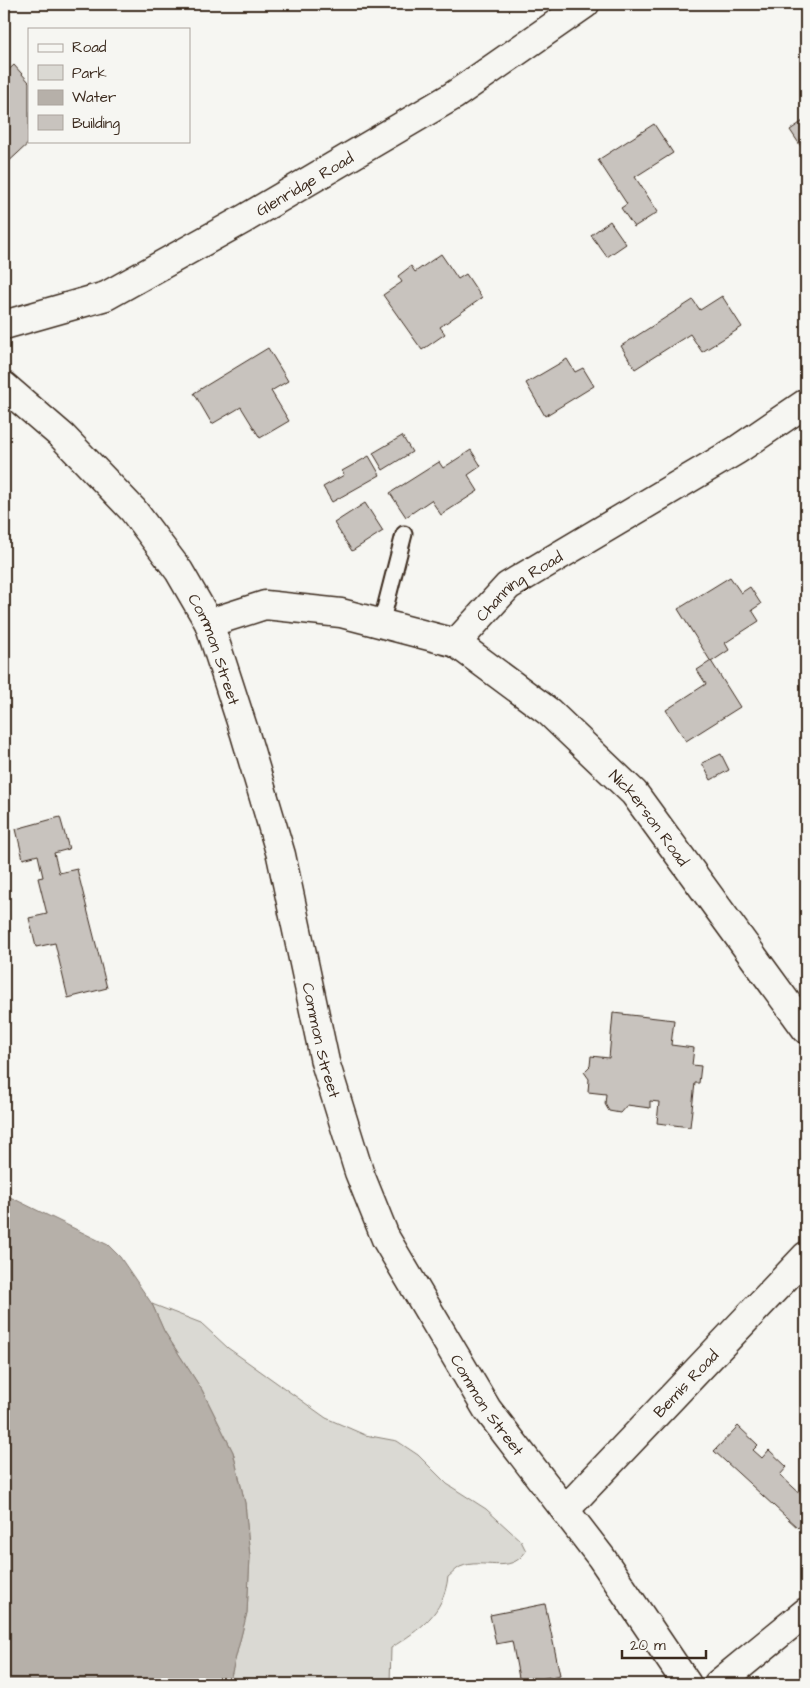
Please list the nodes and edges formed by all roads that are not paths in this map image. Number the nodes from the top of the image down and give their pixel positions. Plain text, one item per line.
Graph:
1 (585, 4) edge
2 (4, 325) edge
3 (4, 386) edge
4 (806, 403) edge
5 (404, 534) dead end
6 (208, 623) junction
7 (381, 624) junction
8 (456, 643) junction
9 (806, 1029) edge
10 (806, 1256) edge
11 (565, 1510) junction
12 (806, 1612) edge
13 (687, 1684) edge
14 (718, 1684) edge

1 - 2 street, Glenridge Road
3 - 6 street, Common Street
4 - 8 street, Channing Road
5 - 7 lane
6 - 7 street
6 - 11 street, Common Street
7 - 8 street
8 - 9 street, Nickerson Road
10 - 11 street, Bemis Road
11 - 13 street, Common Street
12 - 14 street

